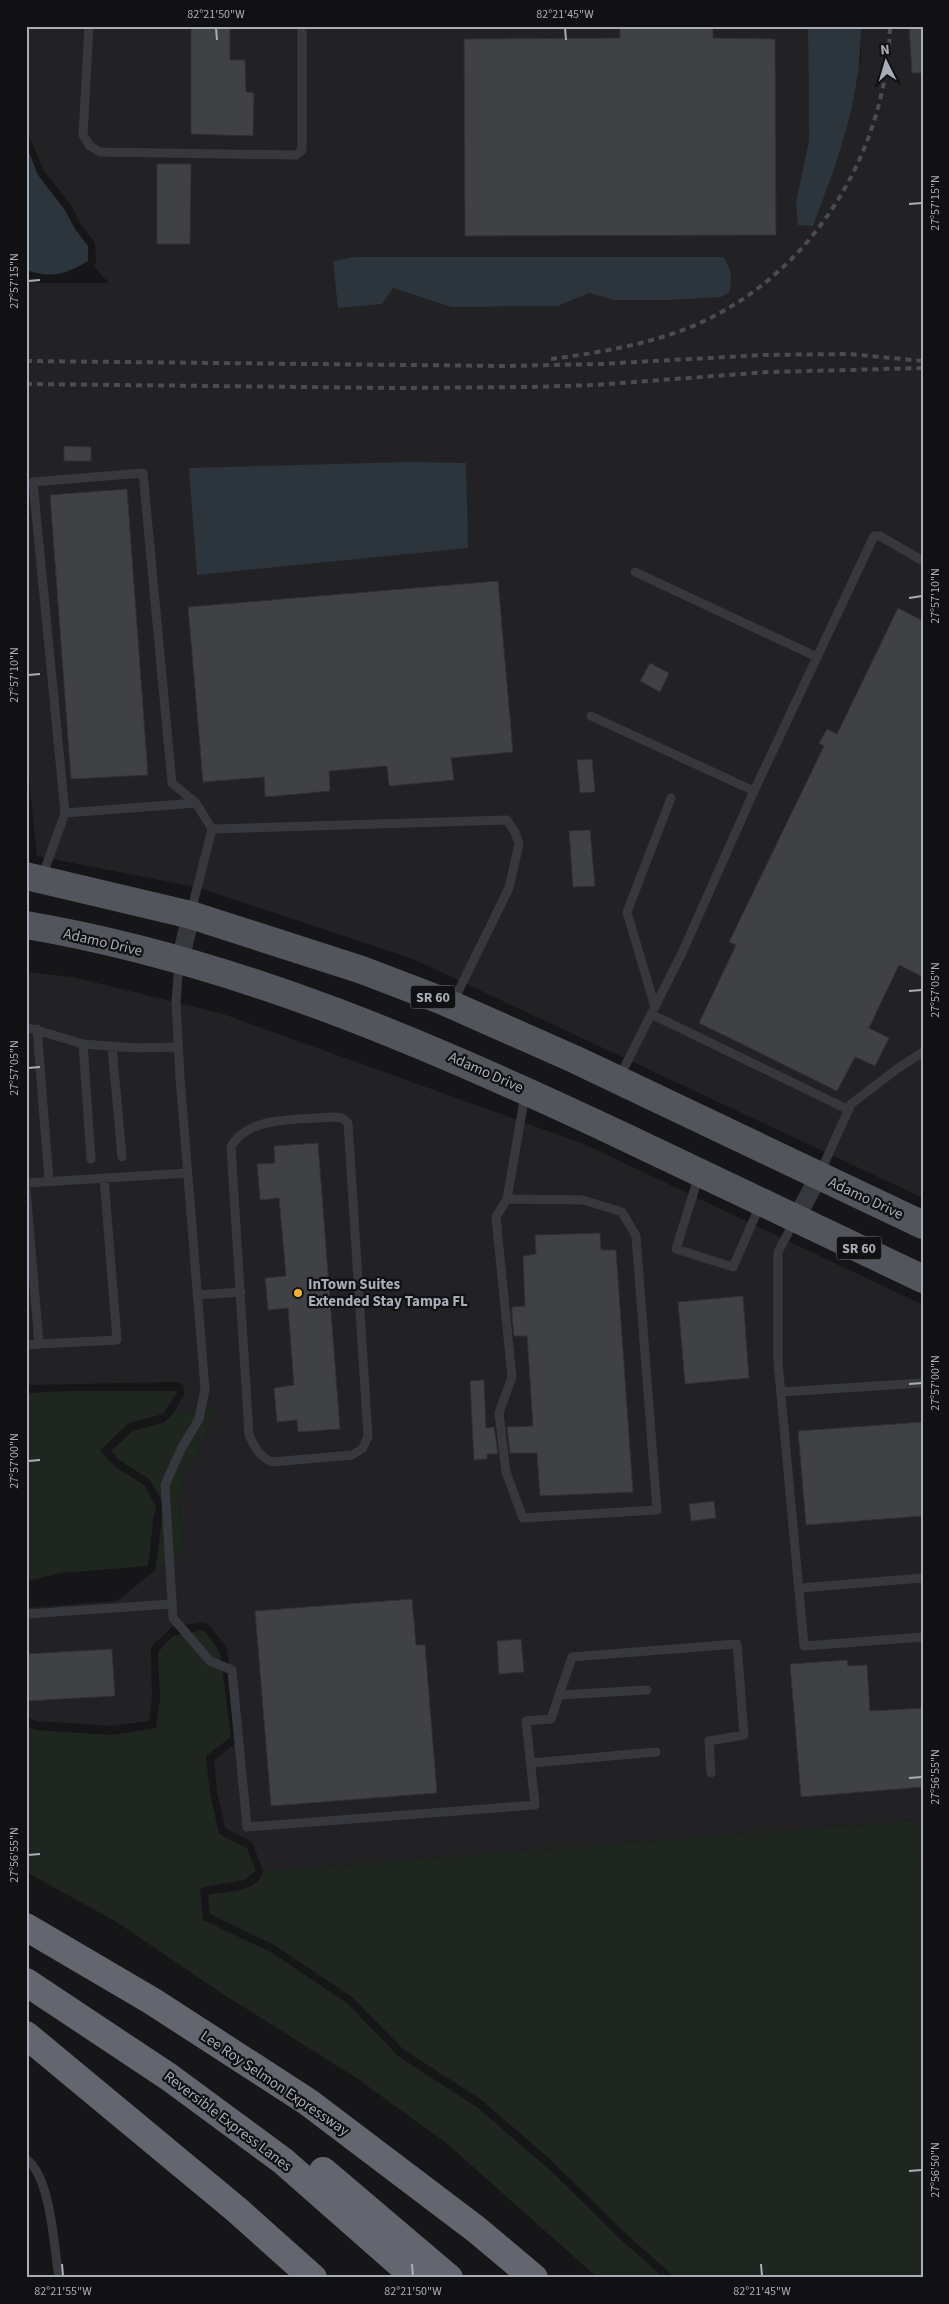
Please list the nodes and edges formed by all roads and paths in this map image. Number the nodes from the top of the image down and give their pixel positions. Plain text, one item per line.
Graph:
1 (89, 26) edge
2 (302, 26) edge
3 (923, 561) edge
4 (635, 572) dead end
5 (817, 657) junction
6 (591, 716) dead end
7 (754, 791) junction
8 (671, 798) dead end
9 (196, 803) junction
10 (65, 813) junction
11 (212, 829) junction
12 (34, 878) edge
13 (191, 915) junction
14 (26, 926) edge
15 (180, 961) junction
16 (452, 1004) junction
17 (653, 1010) junction
18 (26, 1027) edge
19 (37, 1029) junction
20 (83, 1044) junction
21 (112, 1046) junction
22 (178, 1048) junction
23 (923, 1052) edge
24 (618, 1080) junction
25 (526, 1090) junction
26 (849, 1110) junction
27 (122, 1157) dead end
28 (91, 1159) dead end
29 (187, 1172) junction
30 (700, 1172) junction
31 (819, 1176) junction
32 (104, 1178) junction
33 (50, 1180) junction
34 (26, 1183) edge
35 (26, 1188) edge
36 (507, 1199) junction
37 (762, 1202) junction
38 (796, 1218) junction
39 (923, 1225) edge
40 (923, 1279) edge
41 (241, 1292) junction
42 (197, 1295) junction
43 (39, 1344) junction
44 (26, 1345) edge
45 (923, 1383) edge
46 (781, 1392) junction
47 (923, 1578) edge
48 (800, 1588) junction
49 (172, 1604) junction
50 (26, 1614) edge
51 (923, 1637) edge
52 (647, 1690) dead end
53 (559, 1695) junction
54 (656, 1752) dead end
55 (530, 1763) junction
56 (711, 1773) dead end
57 (26, 1927) edge
58 (37, 1988) edge
59 (26, 2036) edge
60 (217, 2111) junction
61 (26, 2159) edge
62 (283, 2161) junction
63 (59, 2278) edge
64 (313, 2278) edge
65 (392, 2278) edge
66 (416, 2278) edge
67 (449, 2278) edge
68 (534, 2278) edge

1 - 2 lane
3 - 5 lane
4 - 5 lane
5 - 7 lane
6 - 7 lane
7 - 17 lane
8 - 17 lane
9 - 10 lane
9 - 10 lane
9 - 11 lane
10 - 12 lane
11 - 13 lane
11 - 16 lane
12 - 13 main road, Adamo Drive / SR 60
13 - 15 street
13 - 16 main road, Adamo Drive / SR 60
14 - 15 main road, Adamo Drive / SR 60
15 - 22 lane
15 - 25 main road, Adamo Drive / SR 60
16 - 24 main road, Adamo Drive / SR 60
17 - 24 lane
17 - 26 lane
18 - 19 lane
19 - 20 lane
19 - 33 lane
20 - 21 lane
20 - 28 lane
21 - 22 lane
21 - 27 lane
22 - 29 lane
23 - 26 lane
24 - 31 main road, Adamo Drive / SR 60
25 - 30 main road, Adamo Drive / SR 60
25 - 36 lane
26 - 31 lane
29 - 32 lane
29 - 42 lane
30 - 37 main road, Adamo Drive / SR 60
30 - 37 lane
31 - 38 street
31 - 39 main road, Adamo Drive / SR 60
32 - 33 lane
32 - 43 lane
33 - 34 lane
35 - 43 lane
36 - 36 lane
37 - 38 main road, Adamo Drive / SR 60
38 - 40 main road, Adamo Drive / SR 60
38 - 46 lane
41 - 41 lane
41 - 42 lane
42 - 49 lane
43 - 44 lane
45 - 46 lane
46 - 48 lane
47 - 48 lane
48 - 51 lane
49 - 50 lane
49 - 55 lane
52 - 53 lane
53 - 55 lane
53 - 56 lane
54 - 55 lane
57 - 68 highway, Lee Roy Selmon Expressway
58 - 60 highway, Reversible Express Lanes
59 - 64 highway
60 - 62 highway, Reversible Express Lanes
60 - 67 highway
61 - 63 lane
62 - 65 highway
62 - 66 highway, Reversible Express Lanes

